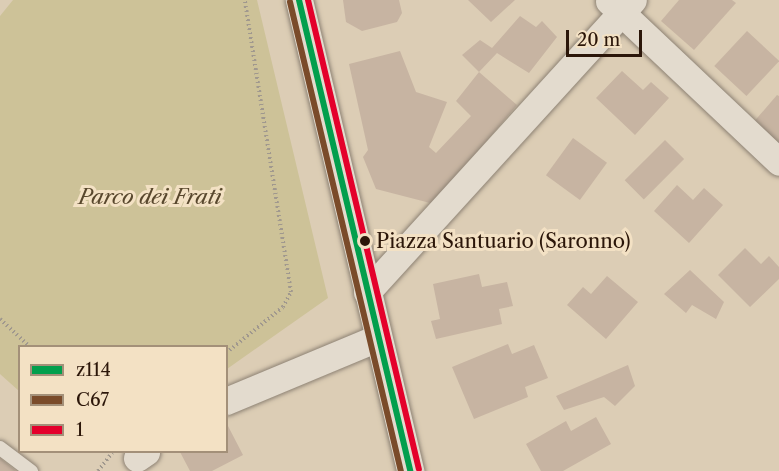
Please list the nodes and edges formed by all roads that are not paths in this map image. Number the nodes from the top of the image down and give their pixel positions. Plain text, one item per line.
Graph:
1 (299, 0) edge
2 (621, 5) edge
3 (779, 162) edge
4 (367, 292) junction
5 (377, 338) junction
6 (228, 400) edge
7 (0, 448) edge
8 (31, 471) edge
9 (410, 471) edge

1 - 4 street
2 - 3 street
2 - 4 street
4 - 5 street
5 - 6 street
5 - 9 street
7 - 8 lane

